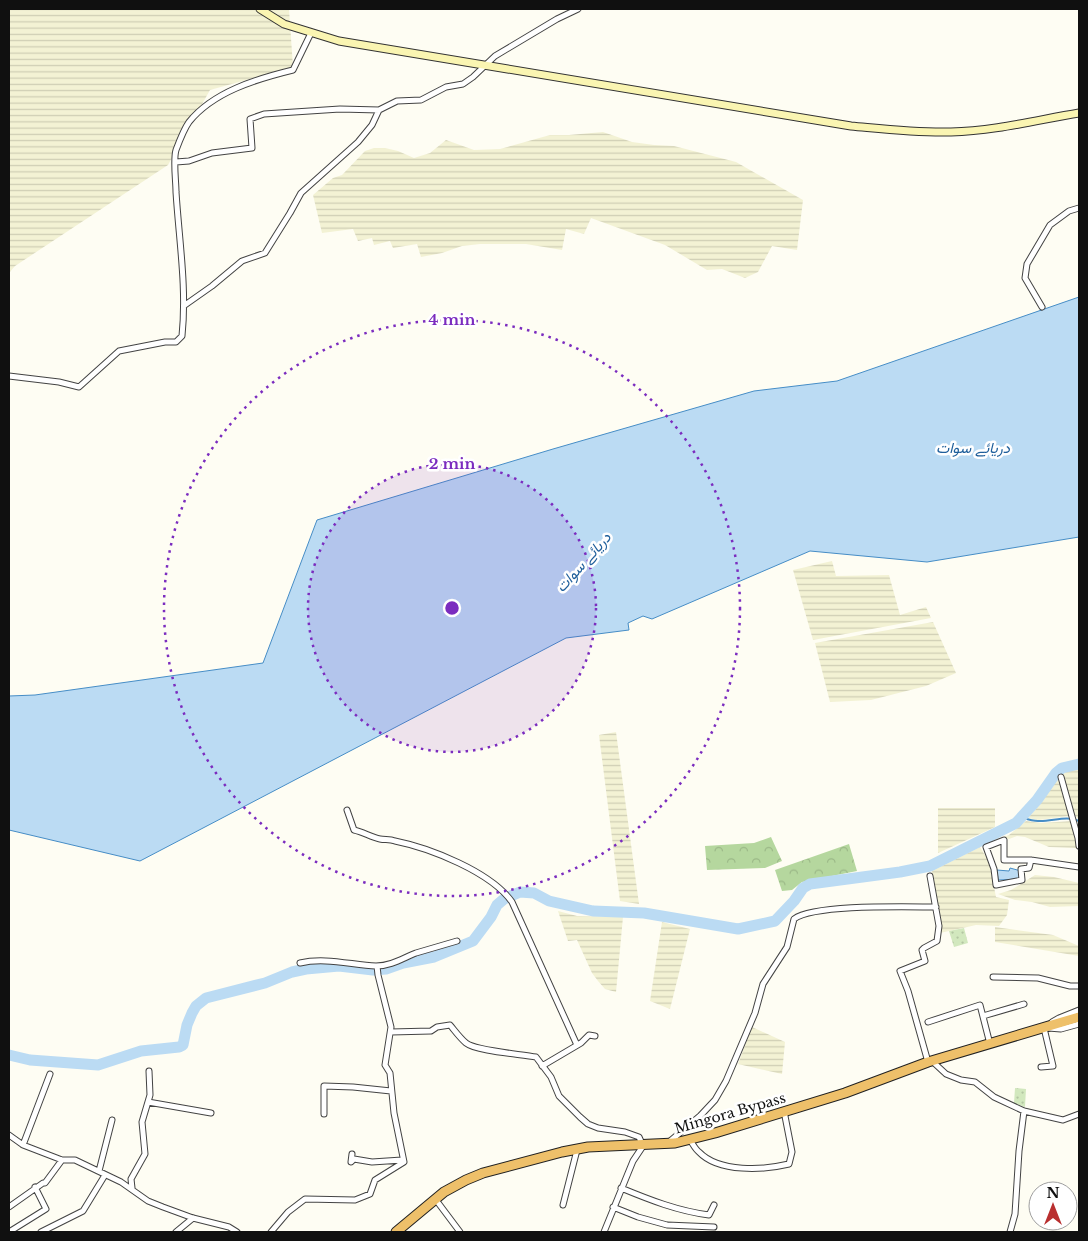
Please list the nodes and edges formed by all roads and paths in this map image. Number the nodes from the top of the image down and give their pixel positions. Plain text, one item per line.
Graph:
1 (260, 9) edge
2 (578, 9) edge
3 (311, 33) junction
4 (485, 65) junction
5 (379, 110) junction
6 (1079, 113) edge
7 (176, 162) junction
8 (1079, 208) edge
9 (185, 305) junction
10 (1042, 307) dead end
11 (9, 376) edge
12 (1061, 777) dead end
13 (347, 810) dead end
14 (1079, 846) edge
15 (1031, 860) junction
16 (1079, 867) edge
17 (930, 876) dead end
18 (936, 907) junction
19 (457, 941) dead end
20 (300, 963) dead end
21 (377, 966) junction
22 (994, 978) dead end
23 (1079, 986) edge
24 (1024, 1004) dead end
25 (1079, 1010) edge
26 (983, 1016) junction
27 (1079, 1017) edge
28 (928, 1022) dead end
29 (1079, 1024) edge
30 (1044, 1028) junction
31 (391, 1032) junction
32 (595, 1036) dead end
33 (990, 1044) junction
34 (577, 1045) junction
35 (930, 1062) junction
36 (542, 1066) junction
37 (1041, 1067) dead end
38 (150, 1072) dead end
39 (50, 1074) dead end
40 (391, 1091) junction
41 (148, 1102) junction
42 (784, 1111) junction
43 (1024, 1111) junction
44 (211, 1114) dead end
45 (324, 1114) dead end
46 (1079, 1114) edge
47 (112, 1120) dead end
48 (9, 1135) edge
49 (690, 1140) junction
50 (666, 1144) junction
51 (23, 1145) junction
52 (643, 1146) junction
53 (576, 1150) junction
54 (352, 1154) dead end
55 (62, 1160) junction
56 (402, 1160) dead end
57 (99, 1172) junction
58 (105, 1175) junction
59 (34, 1187) junction
60 (132, 1188) junction
61 (621, 1188) junction
62 (436, 1200) junction
63 (563, 1204) dead end
64 (714, 1205) dead end
65 (9, 1207) edge
66 (613, 1207) junction
67 (193, 1218) junction
68 (714, 1227) dead end
69 (9, 1232) edge
70 (41, 1232) edge
71 (176, 1232) edge
72 (237, 1232) edge
73 (270, 1232) edge
74 (396, 1232) edge
75 (460, 1232) edge
76 (604, 1232) edge
77 (1010, 1232) edge

1 - 3 main road
2 - 4 street
3 - 4 main road
3 - 7 street
4 - 5 street
4 - 6 main road
5 - 7 street
5 - 9 street
7 - 9 street
8 - 10 street
9 - 11 street
12 - 14 street
13 - 34 street
15 - 15 street
15 - 16 street
17 - 18 street
18 - 35 street
18 - 50 street
19 - 21 street
20 - 21 street
21 - 31 street
22 - 23 street
24 - 26 street
25 - 30 street
26 - 28 street
26 - 33 street
27 - 30 highway, Mingora Bypass
29 - 30 street
30 - 33 highway, Mingora Bypass
30 - 37 street
31 - 36 street
31 - 40 street
32 - 34 street
33 - 35 highway, Mingora Bypass
34 - 36 street
35 - 42 highway, Mingora Bypass
35 - 43 street
36 - 52 street
38 - 41 street
39 - 51 street
40 - 45 street
40 - 73 street
41 - 44 street
41 - 60 street
42 - 49 highway, Mingora Bypass
42 - 49 street
43 - 46 street
43 - 77 street
47 - 57 street
48 - 51 street
49 - 50 highway, Mingora Bypass
50 - 52 highway, Mingora Bypass
51 - 55 street
52 - 53 highway, Mingora Bypass
52 - 61 street
53 - 62 highway, Mingora Bypass
53 - 63 street
54 - 56 street
55 - 57 street
55 - 59 street
57 - 58 street
58 - 60 street
58 - 70 street
59 - 65 street
59 - 69 street
60 - 67 street
61 - 64 street
61 - 66 street
62 - 74 highway, Mingora Bypass
62 - 75 street
66 - 68 street
66 - 76 street
67 - 71 street
67 - 72 street

